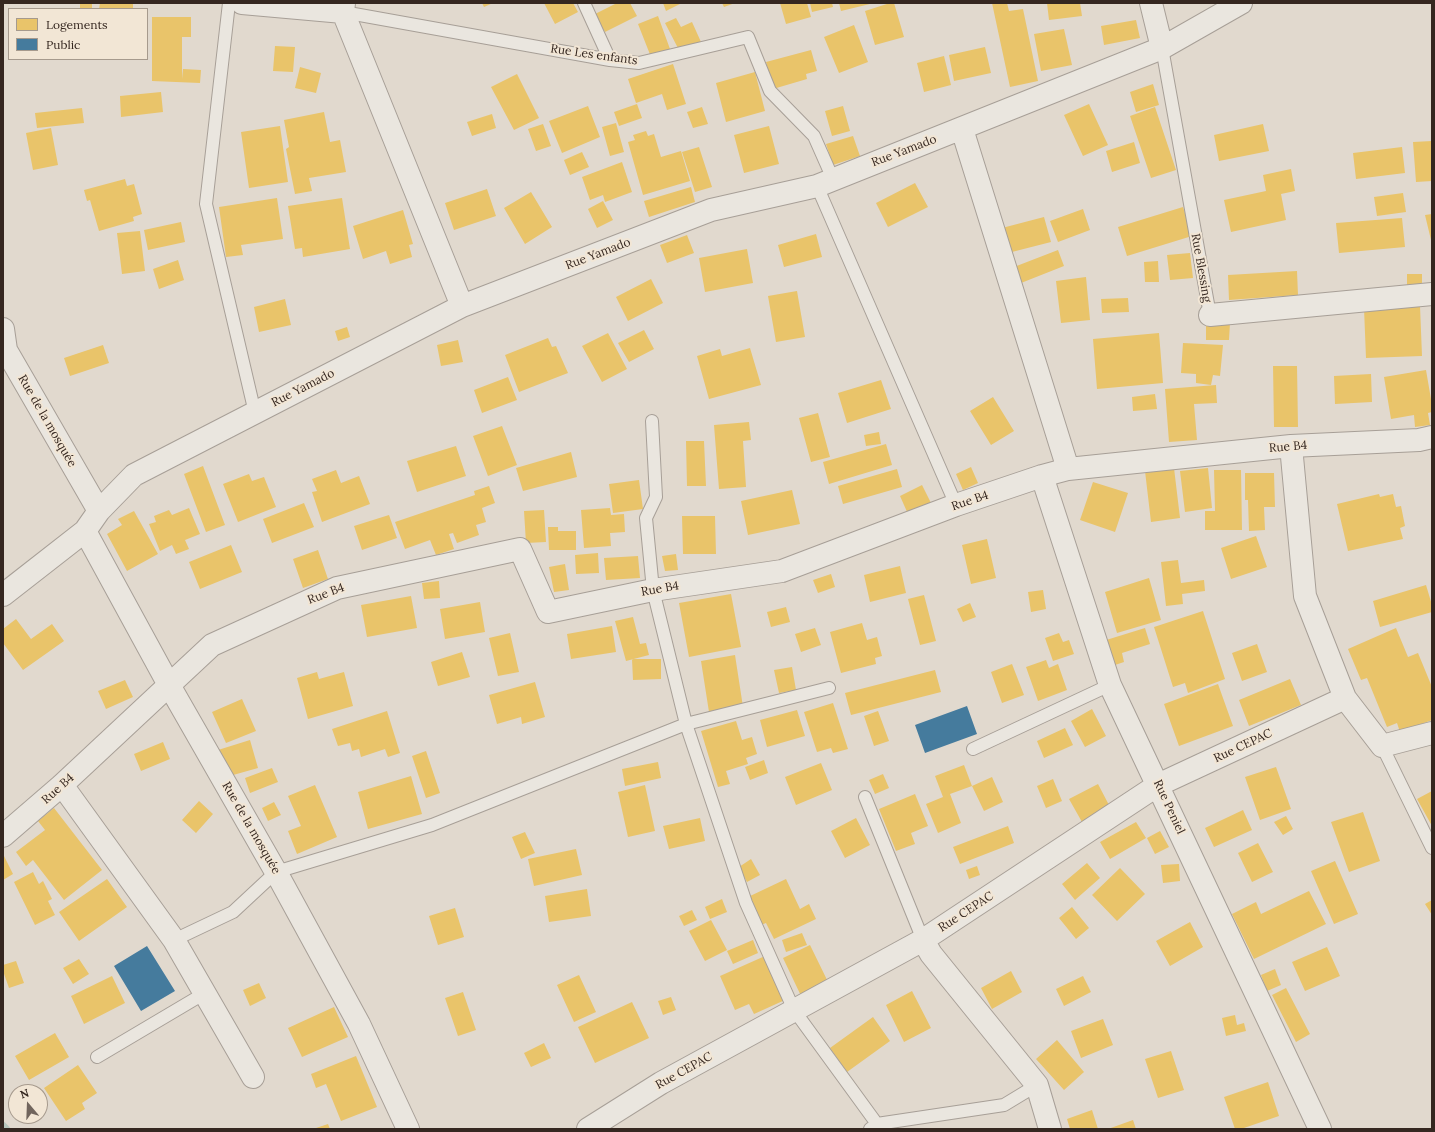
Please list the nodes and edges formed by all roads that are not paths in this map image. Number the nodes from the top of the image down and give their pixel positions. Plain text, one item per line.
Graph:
1 (229, 3) edge
2 (242, 3) edge
3 (584, 3) edge
4 (1151, 3) edge
5 (1241, 3) edge
6 (343, 8) edge
7 (1162, 48) junction
8 (610, 60) junction
9 (962, 129) junction
10 (825, 183) junction
11 (1432, 294) edge
12 (462, 306) junction
13 (1210, 315) joint
14 (3, 328) edge
15 (255, 413) junction
16 (652, 421) dead end
17 (1432, 437) edge
18 (1291, 446) junction
19 (1068, 469) junction
20 (1042, 476) junction
21 (956, 506) junction
22 (99, 511) junction
23 (85, 531) junction
24 (653, 590) junction
25 (3, 595) edge
26 (169, 685) junction
27 (1110, 685) junction
28 (829, 688) dead end
29 (1345, 698) junction
30 (686, 724) junction
31 (1432, 733) edge
32 (1382, 746) junction
33 (973, 749) dead end
34 (62, 785) junction
35 (1158, 785) junction
36 (866, 797) dead end
37 (3, 836) edge
38 (1432, 848) edge
39 (276, 872) junction
40 (174, 940) junction
41 (923, 940) junction
42 (205, 993) junction
43 (794, 1010) junction
44 (97, 1057) dead end
45 (253, 1077) dead end
46 (1037, 1084) junction
47 (874, 1126) edge
48 (408, 1129) edge
49 (588, 1129) edge
50 (1050, 1129) edge
51 (1320, 1129) edge

1 - 15 lane
2 - 6 street, Rue Les enfants
3 - 8 lane
4 - 7 street
5 - 7 street, Rue Yamado
6 - 8 lane, Rue Les enfants
6 - 12 street
7 - 9 street, Rue Yamado
7 - 13 lane, Rue Blessing
8 - 10 lane, Rue Les enfants
9 - 10 street, Rue Yamado
9 - 19 street
10 - 12 street, Rue Yamado
10 - 21 lane
11 - 13 street, Rue Blessing
12 - 15 street, Rue Yamado
14 - 22 street, Rue de la mosquée
15 - 22 street, Rue Yamado
16 - 24 lane
17 - 18 street, Rue B4
18 - 19 street, Rue B4
18 - 29 street
19 - 20 street, Rue B4
20 - 21 street, Rue B4
20 - 27 street, Rue Peniel
21 - 24 street, Rue B4
22 - 23 street, Rue Yamado
23 - 25 street, Rue Yamado
23 - 26 street, Rue de la mosquée
24 - 26 street, Rue B4
24 - 30 lane
26 - 34 street, Rue B4
26 - 39 street, Rue de la mosquée
27 - 33 lane
27 - 35 street, Rue Peniel
28 - 30 lane
29 - 32 street
29 - 35 street, Rue CEPAC
30 - 39 lane
30 - 43 lane
31 - 32 street
32 - 38 lane
34 - 37 street, Rue B4
34 - 40 street
35 - 41 street, Rue CEPAC
35 - 51 street, Rue Peniel
36 - 41 lane
39 - 40 lane
39 - 48 street, Rue de la mosquée
40 - 42 street
41 - 43 street, Rue CEPAC
41 - 46 street
42 - 44 lane
42 - 45 street
43 - 47 lane
43 - 49 street, Rue CEPAC
46 - 47 lane
46 - 50 street

